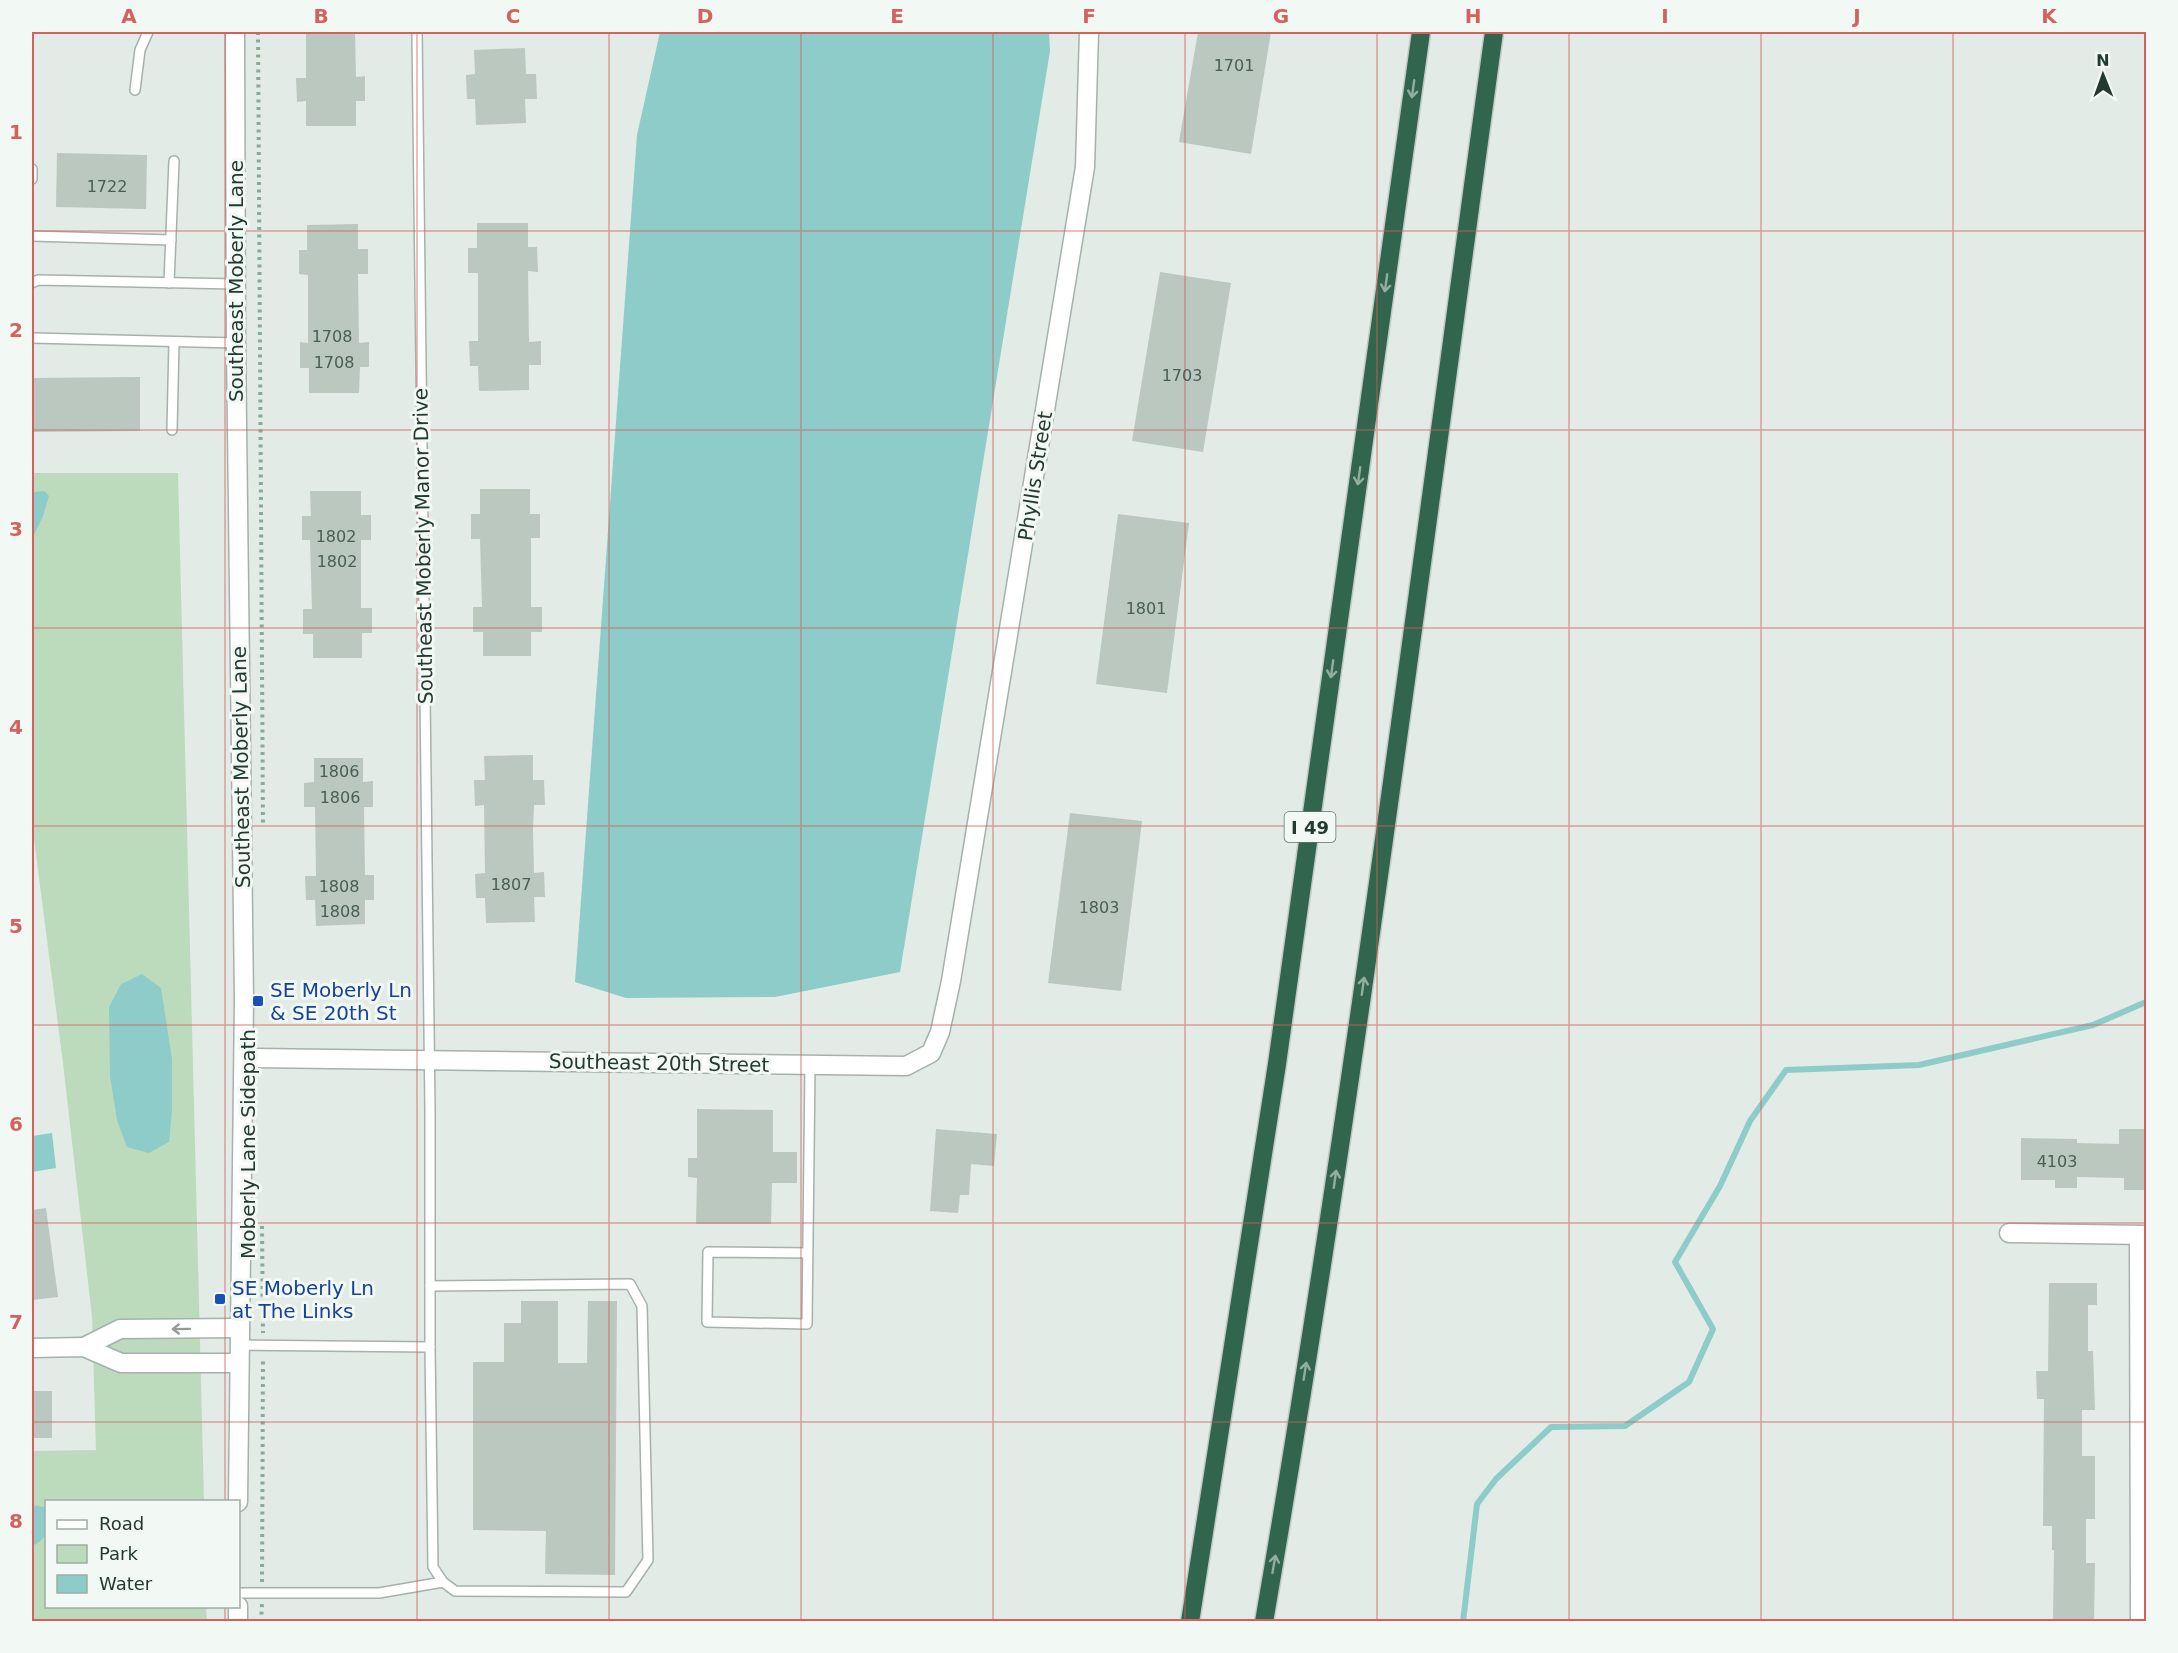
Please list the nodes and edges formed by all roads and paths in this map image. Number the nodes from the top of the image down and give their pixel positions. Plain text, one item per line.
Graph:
1 (148, 32) edge
2 (235, 32) edge
3 (258, 32) edge
4 (417, 32) edge
5 (1089, 32) edge
6 (1421, 32) edge
7 (1494, 32) edge
8 (1501, 32) edge
9 (135, 90) dead end
10 (1486, 90) junction
11 (174, 161) dead end
12 (32, 169) edge
13 (32, 179) edge
14 (32, 236) edge
15 (171, 240) junction
16 (32, 283) edge
17 (169, 283) junction
18 (236, 284) junction
19 (32, 338) edge
20 (174, 342) junction
21 (236, 343) junction
22 (172, 430) dead end
23 (262, 829) dead end
24 (962, 918) joint
25 (244, 1058) junction
26 (429, 1061) junction
27 (810, 1065) junction
28 (262, 1218) dead end
29 (2009, 1233) dead end
30 (2143, 1235) edge
31 (807, 1253) junction
32 (430, 1286) junction
33 (263, 1322) dead end
34 (240, 1336) junction
35 (84, 1347) junction
36 (430, 1347) junction
37 (32, 1348) edge
38 (239, 1363) junction
39 (262, 1369) dead end
40 (238, 1500) edge
41 (262, 1572) dead end
42 (443, 1582) junction
43 (240, 1593) edge
44 (1190, 1622) edge
45 (1264, 1622) edge
46 (2140, 1622) edge

1 - 9 lane
2 - 18 street, Southeast Moberly Lane
3 - 23 path
4 - 26 lane, Southeast Moberly Manor Drive
5 - 24 street, Phyllis Street
6 -> 44 highway, I 49
7 - 10 highway
8 - 10 highway
45 -> 10 highway
11 - 15 lane
12 - 13 lane
14 - 15 lane
15 - 17 lane
16 - 17 lane
17 - 18 lane
18 - 21 street, Southeast Moberly Lane
19 - 20 lane
20 - 21 lane
20 - 22 lane
21 - 25 street, Southeast Moberly Lane
24 - 27 street, Southeast 20th Street
25 - 26 street, Southeast 20th Street
25 - 34 street, Southeast Moberly Lane
26 - 27 street, Southeast 20th Street
26 - 32 lane, Southeast Moberly Manor Drive
27 - 31 lane
28 - 33 path, Moberly Lane Sidepath
29 - 30 street
30 - 46 street
31 - 31 lane
32 - 36 lane, Southeast Moberly Manor Drive
32 - 42 lane
34 -> 35 street
34 - 36 lane
34 - 38 street, Southeast Moberly Lane
35 - 37 street
35 - 38 street
36 - 42 lane, Southeast Moberly Manor Drive
38 - 40 street, Southeast Moberly Lane
39 - 41 path
42 - 43 lane

